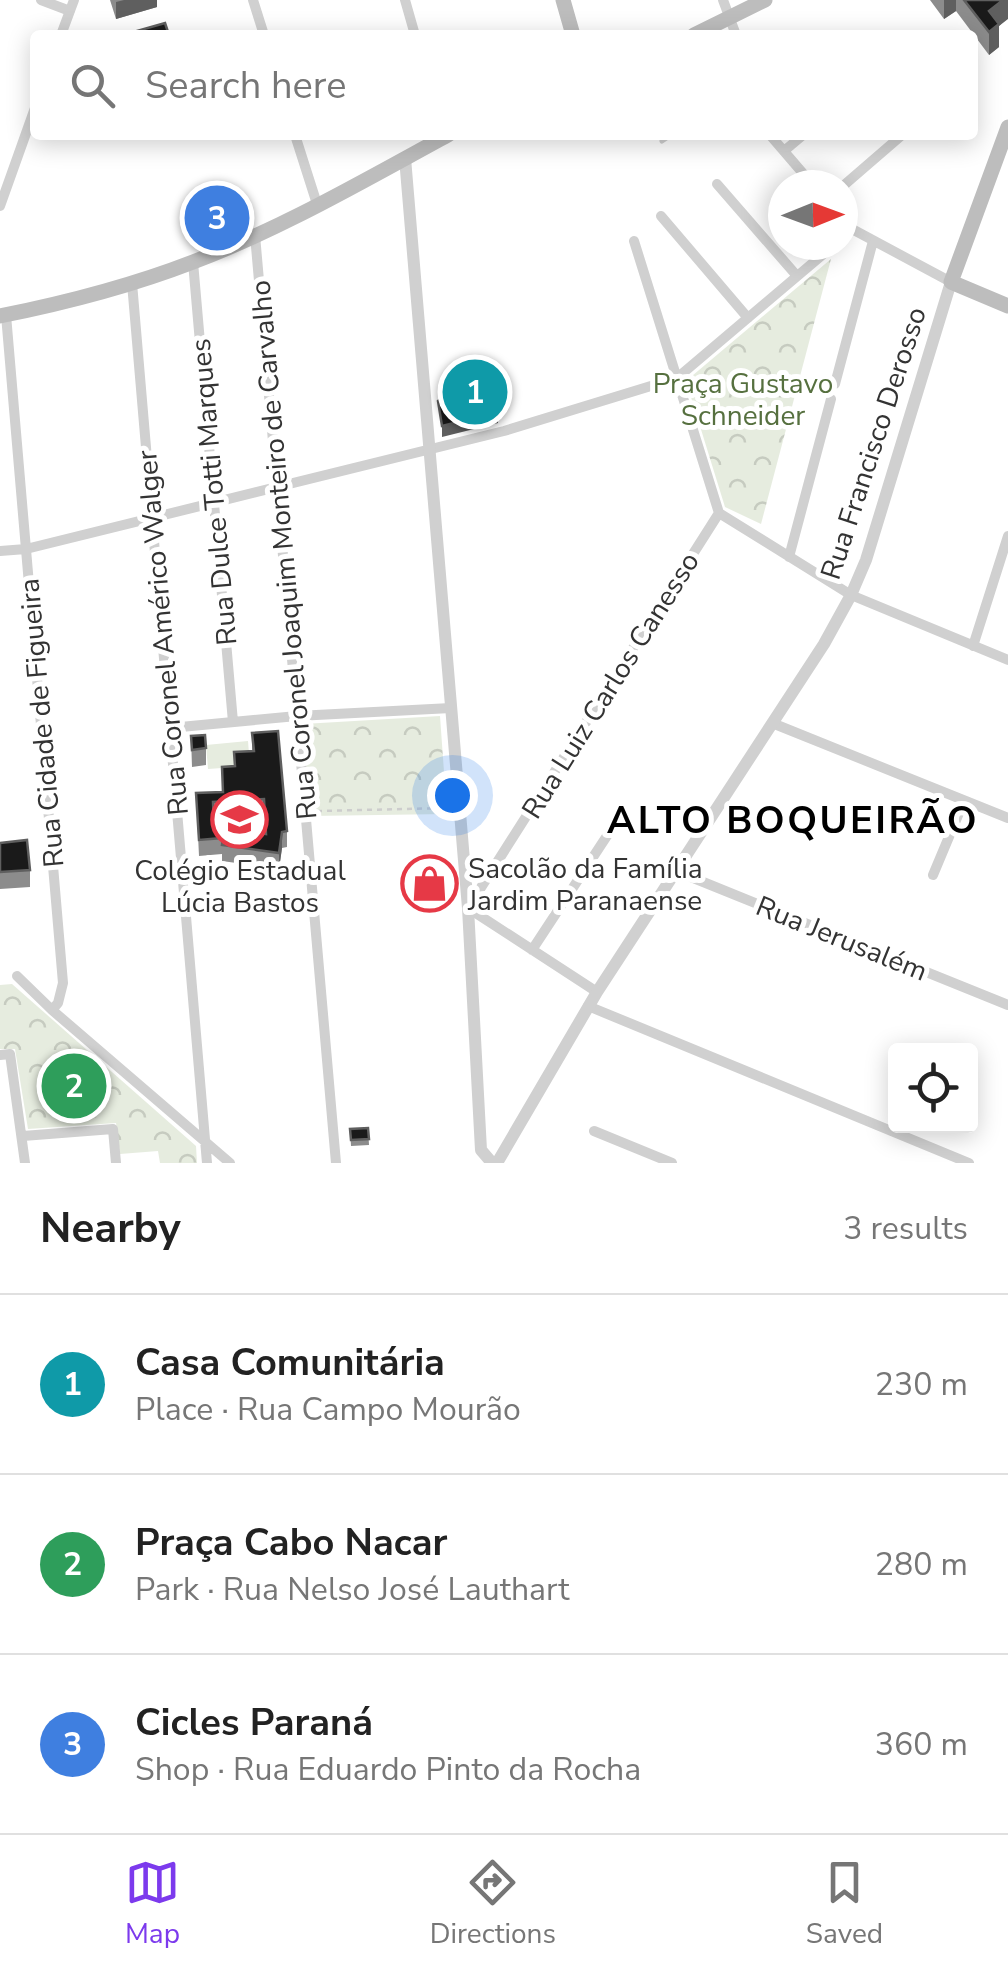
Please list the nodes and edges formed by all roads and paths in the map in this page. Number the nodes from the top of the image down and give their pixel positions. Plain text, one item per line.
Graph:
1 (41, 0) edge
2 (253, 0) edge
3 (404, 0) edge
4 (562, 0) edge
5 (723, 0) edge
6 (764, 0) edge
7 (72, 5) edge
8 (728, 18) junction
9 (64, 30) edge
10 (262, 30) edge
11 (413, 30) edge
12 (571, 30) edge
13 (704, 30) edge
14 (734, 30) edge
15 (1008, 128) edge
16 (30, 133) edge
17 (297, 140) edge
18 (438, 140) edge
19 (664, 140) edge
20 (774, 140) edge
21 (797, 140) edge
22 (896, 140) edge
23 (662, 142) dead end
24 (784, 152) junction
25 (405, 158) junction
26 (800, 170) edge
27 (858, 173) edge
28 (718, 184) dead end
29 (1, 198) edge
30 (317, 204) junction
31 (661, 216) dead end
32 (255, 235) junction
33 (858, 236) edge
34 (634, 241) dead end
35 (873, 241) junction
36 (816, 260) edge
37 (193, 262) junction
38 (797, 276) junction
39 (950, 282) junction
40 (132, 283) junction
41 (1008, 306) edge
42 (3, 315) edge
43 (748, 318) junction
44 (677, 378) junction
45 (835, 384) dead end
46 (831, 399) dead end
47 (430, 450) junction
48 (277, 487) junction
49 (214, 503) junction
50 (719, 513) junction
51 (152, 518) junction
52 (1008, 536) edge
53 (26, 549) junction
54 (0, 551) edge
55 (789, 557) junction
56 (851, 596) junction
57 (973, 646) junction
58 (1008, 660) edge
59 (451, 708) junction
60 (297, 716) junction
61 (233, 722) junction
62 (772, 724) junction
63 (170, 728) junction
64 (964, 801) junction
65 (460, 808) junction
66 (305, 811) junction
67 (620, 816) dead end
68 (1008, 818) edge
69 (676, 871) junction
70 (933, 875) dead end
71 (468, 908) junction
72 (532, 950) junction
73 (17, 976) dead end
74 (597, 992) junction
75 (1008, 1004) edge
76 (588, 1006) junction
77 (52, 1010) junction
78 (5, 1055) edge
79 (594, 1131) dead end
80 (23, 1136) junction
81 (205, 1142) junction
82 (643, 1158) edge
83 (25, 1163) edge
84 (116, 1163) edge
85 (207, 1163) edge
86 (230, 1163) edge
87 (336, 1163) edge
88 (495, 1163) edge
89 (672, 1163) edge
90 (968, 1163) edge

1 - 7 street
2 - 10 street
3 - 11 street
4 - 12 main road
5 - 8 street
6 - 8 main road
7 - 9 street
8 - 13 main road
8 - 14 street
15 - 39 main road, Rua Francisco Derosso
16 - 29 street
17 - 30 street
18 - 25 main road
19 - 23 lane
20 - 24 street
21 - 24 street
22 - 27 street
24 - 26 street
25 - 30 main road
25 - 47 street
28 - 38 street
30 - 32 main road
31 - 43 street
32 - 37 main road
32 - 48 street, Rua Coronel Joaquim Monteiro de Carvalho
33 - 35 street
34 - 44 street
35 - 39 street
35 - 45 street
36 - 38 street
37 - 40 main road
37 - 49 street, Rua Dulce Totti Marques
38 - 43 street
39 - 41 main road
39 - 56 street, Rua Francisco Derosso
40 - 42 main road
40 - 51 street, Rua Coronel Américo Walger
42 - 53 street, Rua Cidade de Figueira
43 - 44 street
44 - 47 street
44 - 50 street
46 - 55 street
47 - 48 street
47 - 59 street
48 - 49 street
48 - 60 street, Rua Coronel Joaquim Monteiro de Carvalho
49 - 51 street
49 - 61 street, Rua Dulce Totti Marques
50 - 55 street
50 - 71 street, Rua Luiz Carlos Canesso
51 - 53 street
51 - 63 street, Rua Coronel Américo Walger
52 - 57 street
53 - 54 street
53 - 77 street, Rua Cidade de Figueira
55 - 56 street
56 - 57 street
56 - 62 street, Rua Francisco Derosso
57 - 58 street
59 - 60 street
59 - 65 street
60 - 61 street
60 - 66 street, Rua Coronel Joaquim Monteiro de Carvalho
61 - 63 street
62 - 64 street
62 - 69 street, Rua Francisco Derosso
63 - 81 street, Rua Coronel Américo Walger
64 - 68 street
64 - 70 street
65 - 66 path
65 - 71 street
66 - 87 street, Rua Coronel Joaquim Monteiro de Carvalho
67 - 72 street
69 - 74 street, Rua Francisco Derosso
69 - 75 street, Rua Jerusalém
71 - 72 street
71 - 88 street
72 - 74 street
73 - 77 street
74 - 76 street, Rua Francisco Derosso
76 - 88 street, Rua Francisco Derosso
76 - 90 street
77 - 81 street
78 - 80 street
79 - 82 street
80 - 83 street
80 - 84 street
81 - 85 street, Rua Coronel Américo Walger
81 - 86 street
82 - 89 street

